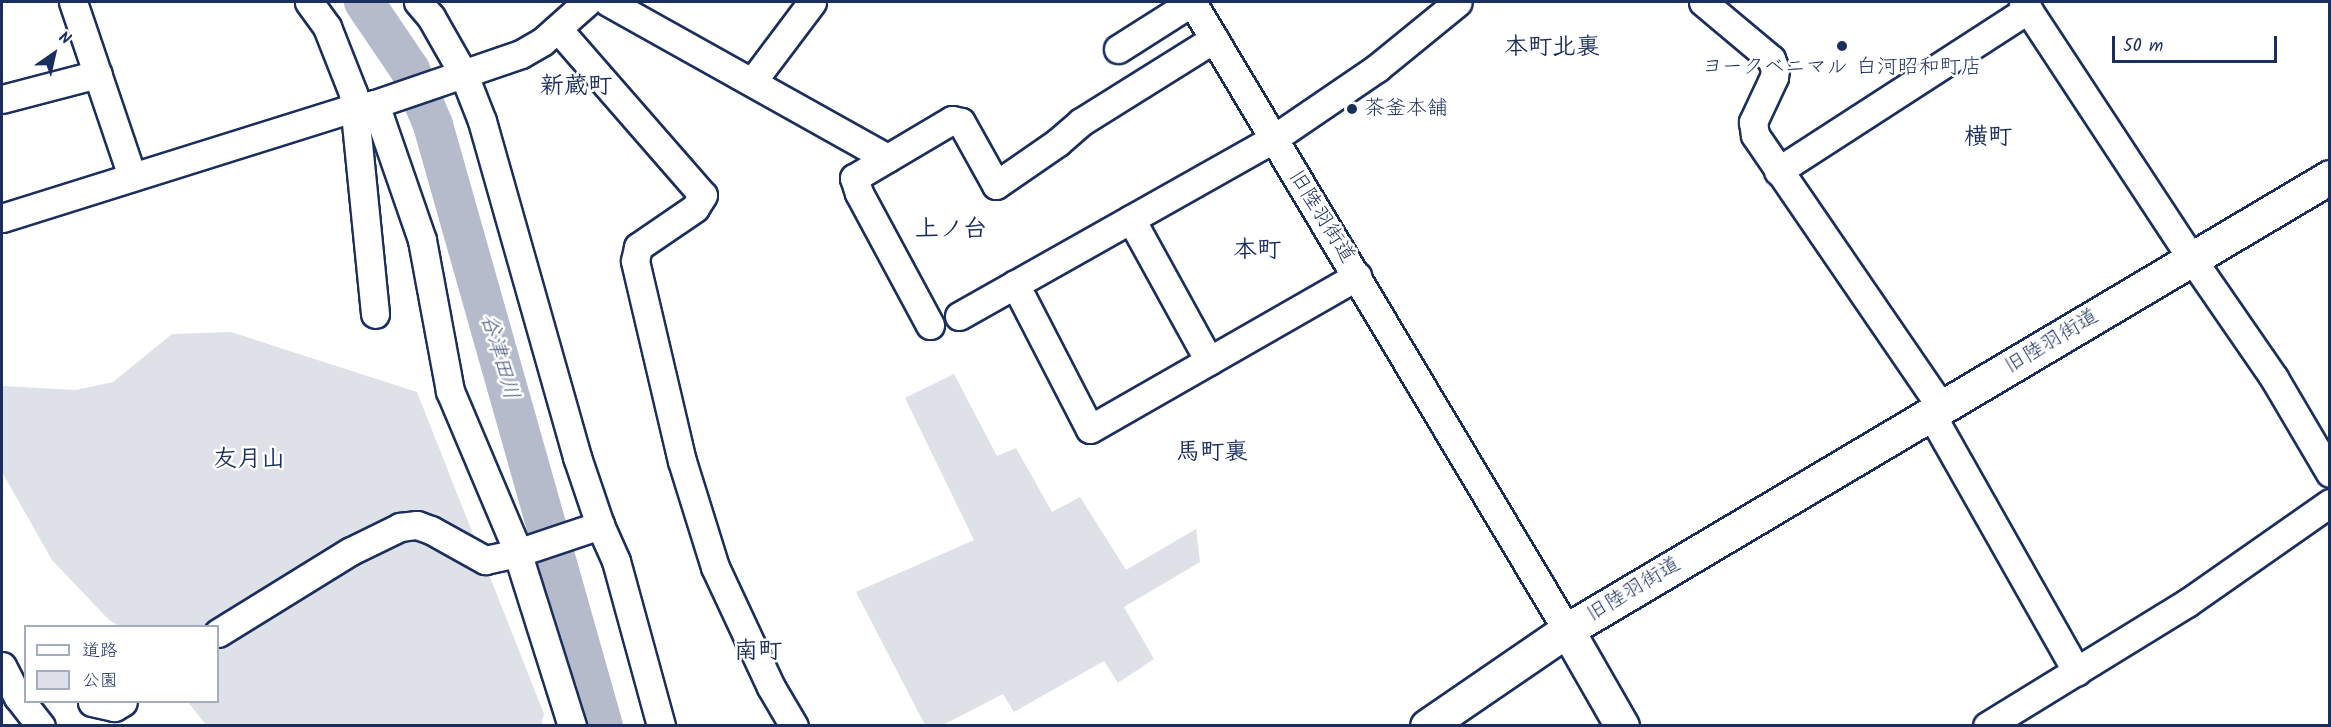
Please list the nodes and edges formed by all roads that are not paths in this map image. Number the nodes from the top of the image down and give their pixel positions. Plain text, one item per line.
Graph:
1 (73, 2) edge
2 (309, 2) edge
3 (418, 2) edge
4 (587, 2) edge
5 (608, 2) edge
6 (812, 2) edge
7 (1192, 2) edge
8 (1458, 2) edge
9 (1703, 2) edge
10 (2025, 5) edge
11 (558, 29) junction
12 (1214, 39) junction
13 (1118, 49) dead end
14 (98, 74) junction
15 (459, 76) junction
16 (752, 82) junction
17 (2, 99) edge
18 (372, 104) junction
19 (1272, 139) junction
20 (887, 158) junction
21 (1778, 171) junction
22 (132, 176) junction
23 (2330, 177) edge
24 (2, 218) edge
25 (1131, 219) junction
26 (2192, 259) junction
27 (1357, 276) junction
28 (1015, 284) junction
29 (375, 314) dead end
30 (959, 316) dead end
31 (930, 325) dead end
32 (1209, 361) junction
33 (1937, 411) junction
34 (2330, 473) edge
35 (2330, 503) edge
36 (600, 525) junction
37 (524, 550) junction
38 (1567, 630) junction
39 (219, 632) edge
40 (2, 666) edge
41 (2077, 672) junction
42 (15, 697) edge
43 (96, 703) edge
44 (121, 703) edge
45 (41, 726) edge
46 (572, 726) edge
47 (661, 726) edge
48 (794, 726) edge
49 (1427, 726) edge
50 (1622, 726) edge
51 (1987, 726) edge

1 - 14 street
2 - 18 street
3 - 15 street
4 - 11 street
5 - 16 street
6 - 16 street
7 - 12 street, 旧陸羽街道
7 - 13 street
8 - 19 street
9 - 21 street
10 - 21 street
10 - 26 street
11 - 15 street
11 - 48 street
12 - 19 street, 旧陸羽街道
12 - 20 street
14 - 17 street
14 - 22 street
15 - 18 street
15 - 36 street
16 - 20 street
18 - 22 street
18 - 29 street
18 - 37 street
19 - 25 street
19 - 27 street, 旧陸羽街道
20 - 31 street
21 - 33 street
22 - 24 street
23 - 26 main road, 旧陸羽街道
25 - 28 street
25 - 32 street
26 - 33 main road, 旧陸羽街道
26 - 34 street
27 - 32 street
27 - 38 street, 旧陸羽街道
28 - 30 street
28 - 32 street
33 - 38 main road, 旧陸羽街道
33 - 41 street
35 - 41 street
36 - 37 street
36 - 47 street
37 - 39 street
37 - 46 street
38 - 49 main road
38 - 50 main road
40 - 42 street
41 - 51 street
42 - 45 street
43 - 44 street

